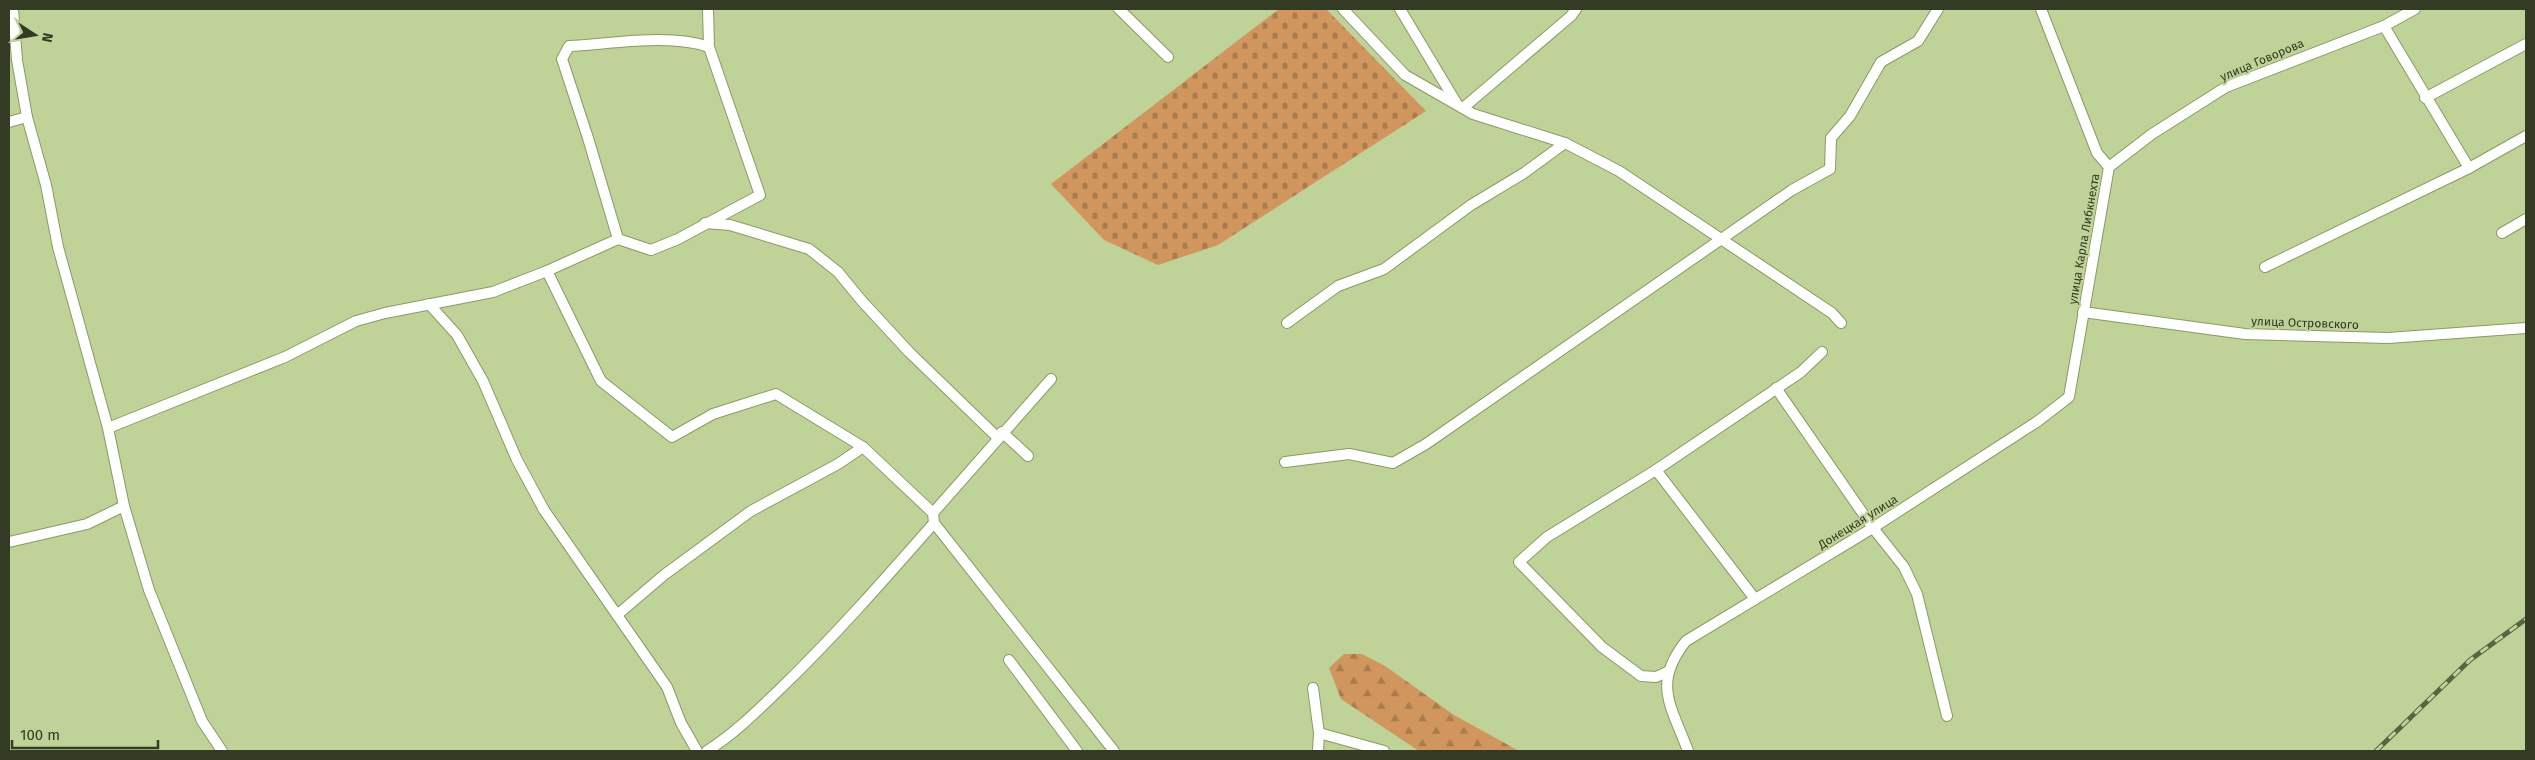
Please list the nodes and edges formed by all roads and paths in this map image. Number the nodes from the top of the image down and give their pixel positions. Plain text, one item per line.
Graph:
1 (13, 9) edge
2 (708, 9) edge
3 (1119, 9) edge
4 (1343, 9) edge
5 (1400, 9) edge
6 (1576, 9) edge
7 (1938, 9) edge
8 (2041, 9) edge
9 (2415, 9) edge
10 (2384, 26) junction
11 (2526, 44) edge
12 (710, 47) junction
13 (1168, 57) dead end
14 (2425, 98) junction
15 (1460, 106) junction
16 (27, 117) junction
17 (9, 122) edge
18 (2526, 136) edge
19 (1565, 143) junction
20 (2109, 167) junction
21 (2469, 168) junction
22 (2526, 219) edge
23 (705, 223) junction
24 (2502, 233) dead end
25 (618, 239) junction
26 (1720, 239) junction
27 (2265, 268) dead end
28 (547, 271) junction
29 (429, 304) junction
30 (2083, 312) junction
31 (1287, 323) dead end
32 (1841, 323) dead end
33 (2526, 328) edge
34 (1822, 352) dead end
35 (1051, 379) dead end
36 (1776, 388) junction
37 (2069, 397) joint
38 (108, 428) junction
39 (1000, 435) junction
40 (863, 447) junction
41 (1028, 456) dead end
42 (1285, 462) dead end
43 (1656, 470) junction
44 (124, 506) junction
45 (933, 518) junction
46 (1873, 528) junction
47 (9, 542) edge
48 (1755, 599) junction
49 (617, 615) junction
50 (1009, 660) dead end
51 (1667, 672) junction
52 (1313, 688) dead end
53 (1947, 716) dead end
54 (1319, 733) junction
55 (222, 751) edge
56 (697, 751) edge
57 (707, 751) edge
58 (1077, 751) edge
59 (1114, 751) edge
60 (1318, 751) edge
61 (1384, 751) edge
62 (1688, 751) edge

1 - 16 street
2 - 12 street
3 - 13 street
4 - 15 street
5 - 15 street
6 - 15 street
7 - 26 street
8 - 20 street, улица Карла Либкнехта
9 - 10 street, улица Говорова
10 - 14 street
10 - 20 street, улица Говорова
11 - 14 street
12 - 23 street
12 - 25 street
14 - 21 street
15 - 19 street
16 - 17 street
16 - 38 street
18 - 21 street
19 - 26 street
19 - 31 street
20 - 30 street, улица Карла Либкнехта
21 - 27 street
22 - 24 street
23 - 25 street
23 - 39 street
25 - 28 street
26 - 32 street
26 - 42 street
28 - 29 street
28 - 40 street
29 - 38 street
29 - 49 street
30 - 33 street, улица Островского
30 - 37 street, улица Карла Либкнехта
34 - 36 street
35 - 39 street
36 - 43 street
36 - 46 street
37 - 46 street, Донецкая улица
38 - 44 street
39 - 41 street
39 - 45 street
40 - 45 street
40 - 49 street
43 - 48 street
43 - 51 street
44 - 47 street
44 - 55 street
45 - 57 street
45 - 59 street
46 - 48 street, Донецкая улица
46 - 53 street
48 - 51 street, Донецкая улица
49 - 56 street
50 - 58 street
51 - 62 street
52 - 54 street
54 - 60 street
54 - 61 street

